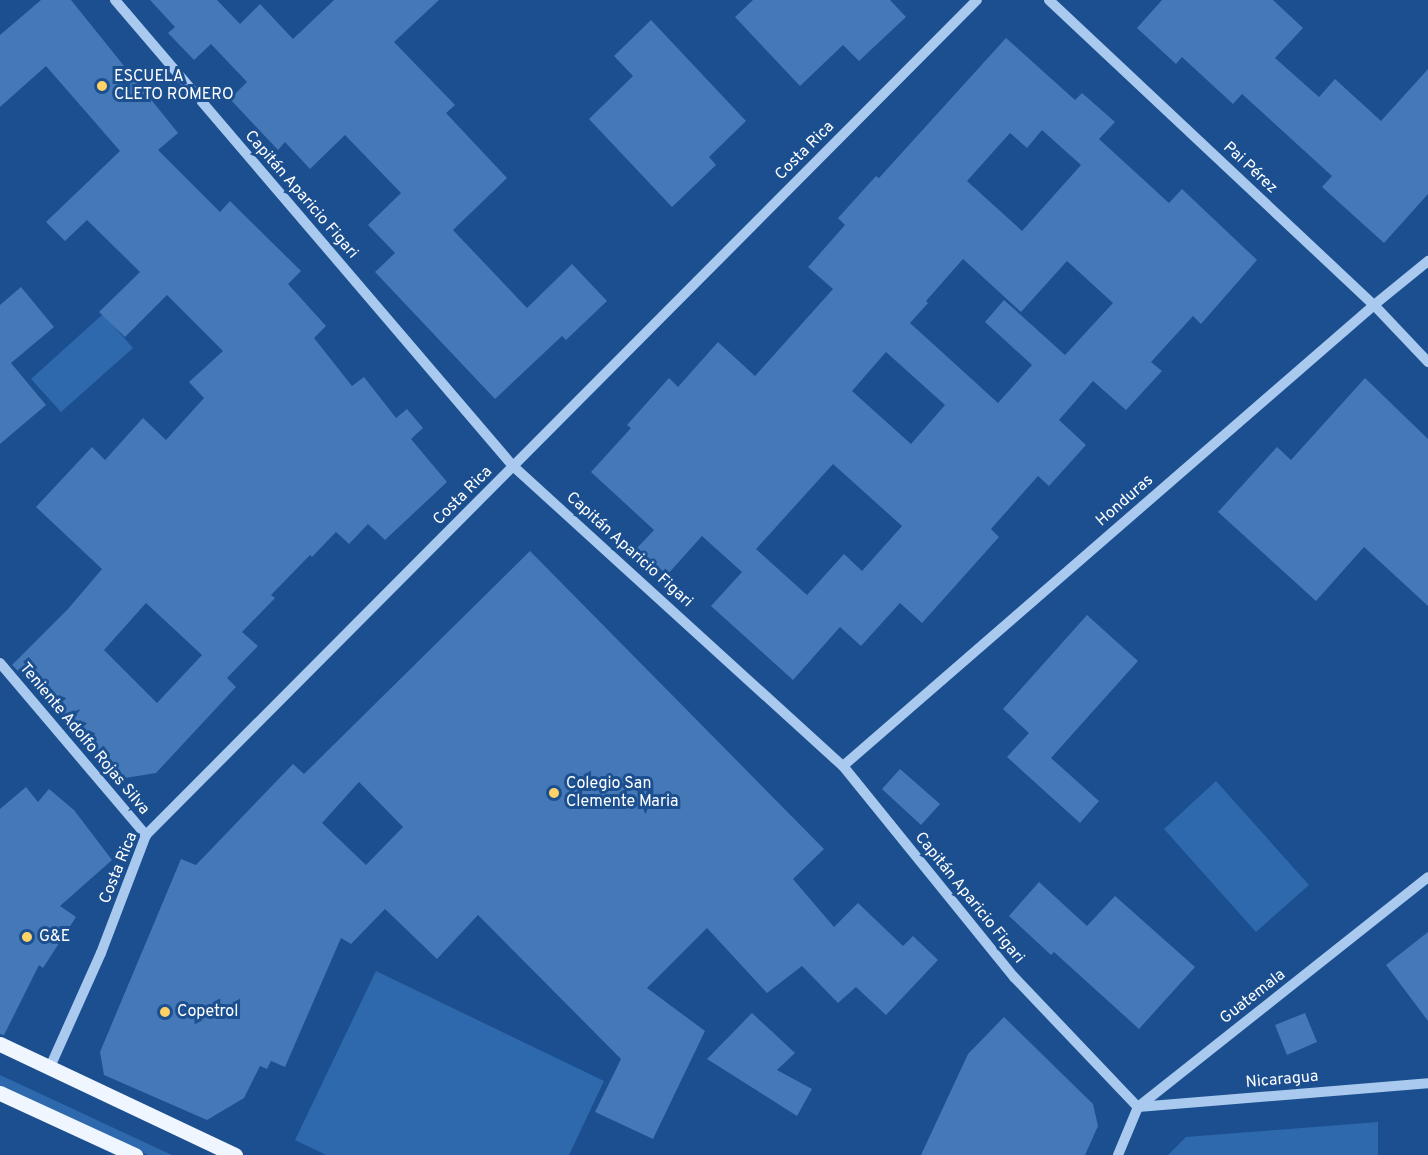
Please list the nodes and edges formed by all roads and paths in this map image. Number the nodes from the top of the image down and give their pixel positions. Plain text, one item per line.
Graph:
1 (114, 0) edge
2 (977, 0) edge
3 (1049, 0) edge
4 (1428, 261) edge
5 (1374, 304) junction
6 (1428, 362) edge
7 (513, 466) junction
8 (0, 663) edge
9 (843, 766) junction
10 (146, 835) junction
11 (1428, 877) edge
12 (0, 1044) edge
13 (50, 1067) junction
14 (1428, 1083) edge
15 (0, 1093) edge
16 (1138, 1107) junction
17 (135, 1155) edge
18 (235, 1155) edge
19 (1118, 1155) edge

1 - 7 street, Capitán Aparicio Figari
2 - 7 street, Costa Rica
3 - 5 street, Pai Pérez
4 - 5 street, Honduras
5 - 6 street, Pai Pérez
5 - 9 street, Honduras
7 - 9 street, Capitán Aparicio Figari
7 - 10 street, Costa Rica
8 - 10 street, Teniente Adolfo Rojas Silva
9 - 16 street, Capitán Aparicio Figari
10 - 13 street, Costa Rica
11 - 16 street, Guatemala
12 - 13 main road
13 - 18 main road
14 - 16 street, Nicaragua
15 - 17 main road
16 - 19 street, Guatemala

